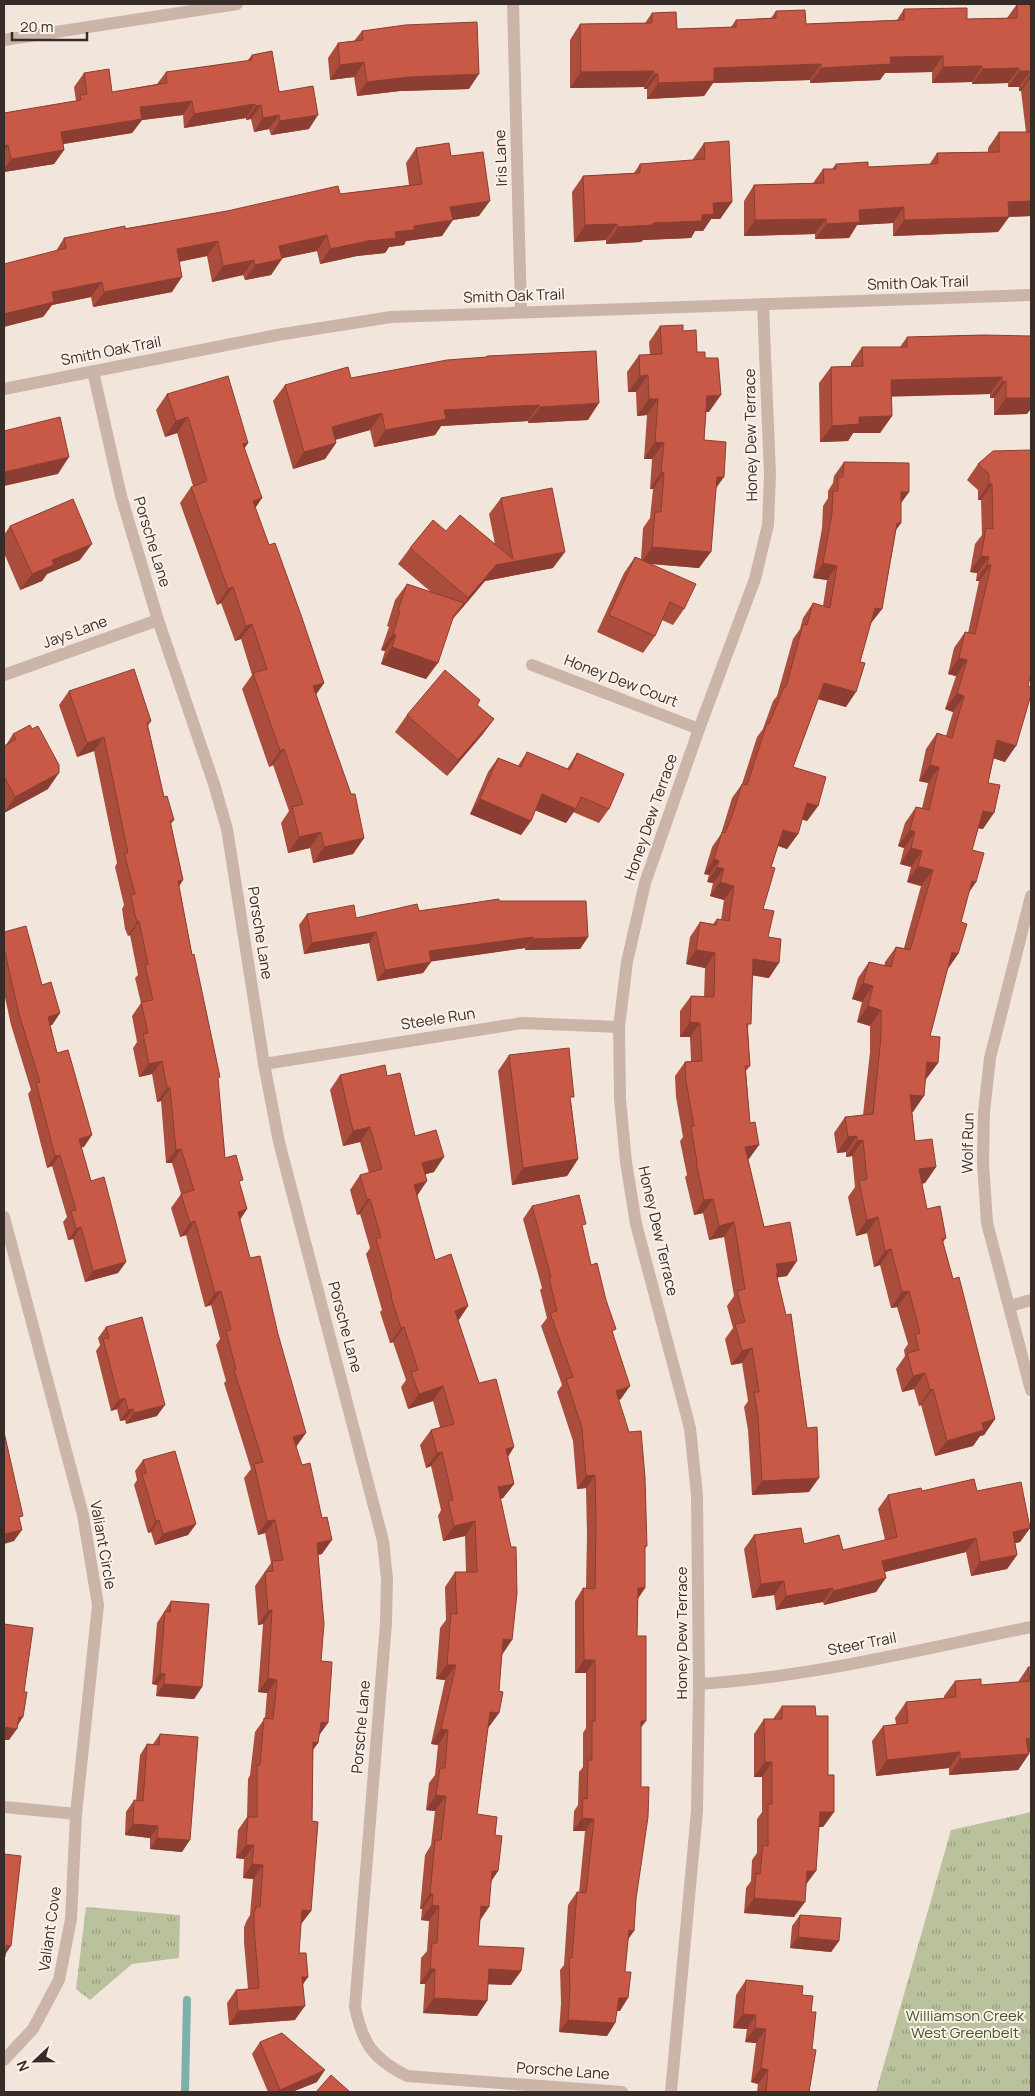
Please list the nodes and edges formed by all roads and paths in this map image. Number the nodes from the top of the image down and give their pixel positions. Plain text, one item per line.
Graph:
1 (237, 4) edge
2 (513, 4) edge
3 (4, 40) edge
4 (1031, 295) edge
5 (763, 304) junction
6 (521, 312) junction
7 (93, 371) junction
8 (4, 389) edge
9 (158, 620) junction
10 (532, 664) dead end
11 (4, 675) edge
12 (699, 729) junction
13 (1031, 896) edge
14 (619, 1027) junction
15 (264, 1064) junction
16 (4, 1217) edge
17 (1031, 1300) edge
18 (1010, 1306) junction
19 (1031, 1390) edge
20 (1031, 1628) edge
21 (699, 1684) junction
22 (4, 1807) edge
23 (76, 1814) junction
24 (4, 2060) edge
25 (622, 2092) edge
26 (671, 2092) edge

1 - 3 street
2 - 6 street, Iris Lane
4 - 5 street, Smith Oak Trail
5 - 6 street, Smith Oak Trail
5 - 12 street, Honey Dew Terrace
6 - 7 street, Smith Oak Trail
7 - 8 street, Smith Oak Trail
7 - 9 street, Porsche Lane
9 - 11 street, Jays Lane
9 - 15 street, Porsche Lane
10 - 12 street, Honey Dew Court
12 - 14 street, Honey Dew Terrace
13 - 18 street, Wolf Run
14 - 15 street, Steele Run
14 - 21 street, Honey Dew Terrace
15 - 25 street, Porsche Lane
16 - 23 street, Valiant Circle
17 - 18 street
18 - 19 street, Wolf Run
20 - 21 street, Steer Trail
21 - 26 street, Honey Dew Terrace
22 - 23 street
23 - 24 street, Valiant Cove

